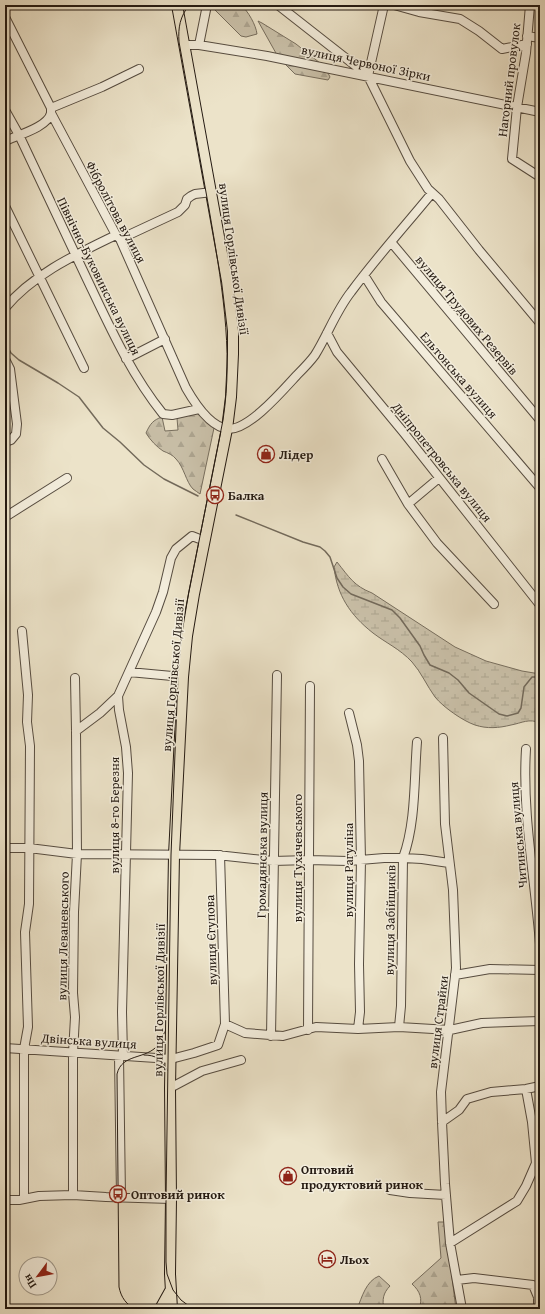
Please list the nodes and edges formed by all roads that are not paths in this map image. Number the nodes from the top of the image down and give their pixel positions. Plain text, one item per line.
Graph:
1 (177, 5) edge
2 (207, 5) edge
3 (278, 5) edge
4 (384, 5) edge
5 (394, 5) edge
6 (530, 5) edge
7 (5, 17) edge
8 (540, 38) edge
9 (527, 40) junction
10 (185, 45) junction
11 (200, 45) junction
12 (140, 69) dead end
13 (368, 76) junction
14 (517, 108) junction
15 (5, 110) edge
16 (51, 111) junction
17 (540, 112) edge
18 (19, 135) junction
19 (5, 141) edge
20 (540, 178) edge
21 (212, 192) junction
22 (432, 193) junction
23 (5, 206) edge
24 (118, 237) junction
25 (391, 242) junction
26 (76, 255) junction
27 (364, 275) junction
28 (40, 276) junction
29 (5, 308) edge
30 (540, 323) edge
31 (327, 333) junction
32 (165, 339) junction
33 (5, 359) edge
34 (126, 359) junction
35 (84, 368) dead end
36 (199, 409) junction
37 (540, 420) edge
38 (227, 429) junction
39 (5, 442) edge
40 (382, 459) dead end
41 (67, 478) dead end
42 (440, 478) junction
43 (540, 488) edge
44 (408, 504) junction
45 (5, 517) edge
46 (205, 541) junction
47 (494, 604) dead end
48 (540, 605) edge
49 (22, 631) dead end
50 (129, 672) junction
51 (277, 675) dead end
52 (184, 677) junction
53 (74, 678) dead end
54 (310, 686) dead end
55 (118, 696) junction
56 (349, 713) dead end
57 (76, 731) junction
58 (443, 738) dead end
59 (417, 742) dead end
60 (526, 748) dead end
61 (5, 848) edge
62 (29, 848) junction
63 (77, 854) junction
64 (126, 854) junction
65 (174, 855) junction
66 (220, 855) junction
67 (403, 858) junction
68 (309, 860) junction
69 (360, 860) junction
70 (274, 861) junction
71 (450, 863) junction
72 (540, 944) edge
73 (540, 970) edge
74 (455, 975) junction
75 (540, 1021) edge
76 (225, 1024) junction
77 (399, 1028) junction
78 (358, 1029) junction
79 (308, 1030) junction
80 (450, 1030) junction
81 (271, 1036) junction
82 (5, 1048) edge
83 (24, 1049) junction
84 (73, 1053) junction
85 (121, 1055) junction
86 (171, 1059) junction
87 (241, 1060) dead end
88 (540, 1086) edge
89 (170, 1088) junction
90 (526, 1089) junction
91 (442, 1122) junction
92 (538, 1162) edge
93 (390, 1190) dead end
94 (73, 1195) junction
95 (446, 1195) junction
96 (120, 1198) junction
97 (24, 1199) junction
98 (171, 1199) junction
99 (5, 1200) edge
100 (450, 1243) junction
101 (457, 1280) junction
102 (170, 1291) junction
103 (160, 1309) edge
104 (172, 1309) edge
105 (462, 1309) edge
106 (538, 1309) edge

1 - 10 main road, вулиця Горлівської Дивізії
2 - 11 street
3 - 13 street
4 - 13 street
5 - 9 street
6 - 9 street, Нагорний провулок
7 - 16 street, Фібролітова вулиця
8 - 9 street
9 - 14 street, Нагорний провулок
10 - 11 street, вулиця Червоної Зірки
10 - 21 main road, вулиця Горлівської Дивізії
11 - 13 street, вулиця Червоної Зірки
12 - 16 street
13 - 14 street, вулиця Червоної Зірки
13 - 22 street
14 - 17 street, вулиця Червоної Зірки
14 - 20 street, Нагорний провулок
15 - 18 street, Північно-Буковинська вулиця
16 - 18 street
16 - 24 street, Фібролітова вулиця
18 - 19 street
18 - 26 street, Північно-Буковинська вулиця
21 - 24 street
21 - 38 main road, вулиця Горлівської Дивізії
22 - 25 street
22 - 30 street
23 - 28 street
24 - 26 street
24 - 32 street, Фібролітова вулиця
25 - 27 street
25 - 37 street, вулиця Трудових Резервів
26 - 28 street
26 - 34 street, Північно-Буковинська вулиця
27 - 31 street
27 - 43 street, Ельтонська вулиця
28 - 29 street
28 - 35 street
31 - 38 street
31 - 42 street, Дніпропетровська вулиця
32 - 34 street
32 - 36 street, Фібролітова вулиця
33 - 39 street
34 - 36 street, Північно-Буковинська вулиця
36 - 38 street, Фібролітова вулиця
38 - 46 main road, вулиця Горлівської Дивізії
40 - 44 street
41 - 45 street
42 - 44 street
42 - 48 street, Дніпропетровська вулиця
44 - 47 street
46 - 50 street, вулиця 8-го Березня
46 - 52 main road, вулиця Горлівської Дивізії
49 - 62 street
50 - 52 street
50 - 55 street, вулиця 8-го Березня
51 - 70 street, Громадянська вулиця
52 - 65 main road, вулиця Горлівської Дивізії
53 - 57 street, вулиця Леваневського
54 - 68 street, вулиця Тухачевського
55 - 57 street
55 - 64 street, вулиця 8-го Березня
56 - 69 street, вулиця Рагуліна
57 - 63 street, вулиця Леваневського
58 - 71 street, вулиця Страйки
59 - 67 street, вулиця Забійщиків
60 - 72 street, Читинська вулиця
61 - 62 street
62 - 63 street
62 - 83 street
63 - 64 street
63 - 84 street, вулиця Леваневського
64 - 65 street
64 - 85 street, вулиця 8-го Березня
65 - 66 street
65 - 86 main road, вулиця Горлівської Дивізії
66 - 70 street
66 - 76 street, вулиця Єгупова
67 - 69 street
67 - 71 street
67 - 77 street, вулиця Забійщиків
68 - 69 street
68 - 70 street
68 - 79 street, вулиця Тухачевського
69 - 78 street, вулиця Рагуліна
70 - 81 street, Громадянська вулиця
71 - 74 street, вулиця Страйки
73 - 74 street
74 - 80 street, вулиця Страйки
75 - 80 street
76 - 81 street
76 - 86 street, Двінська вулиця
77 - 78 street
77 - 80 street
78 - 79 street
79 - 81 street
80 - 91 street, вулиця Страйки
82 - 83 street, Двінська вулиця
83 - 84 street, Двінська вулиця
83 - 97 street
84 - 85 street, Двінська вулиця
84 - 94 street, вулиця Леваневського
85 - 86 street, Двінська вулиця
85 - 96 street, вулиця 8-го Березня
86 - 89 main road, вулиця Горлівської Дивізії
87 - 89 street
88 - 90 street
89 - 98 main road, вулиця Горлівської Дивізії
90 - 91 street
90 - 92 street
91 - 95 street, вулиця Страйки
92 - 100 street
93 - 95 street
94 - 96 street
94 - 97 street
95 - 100 street, вулиця Страйки
96 - 98 street
97 - 99 street
98 - 102 main road, вулиця Горлівської Дивізії
100 - 101 street, вулиця Страйки
101 - 105 street, вулиця Страйки
101 - 106 street
102 - 103 main road
102 - 104 main road, вулиця Горлівської Дивізії

